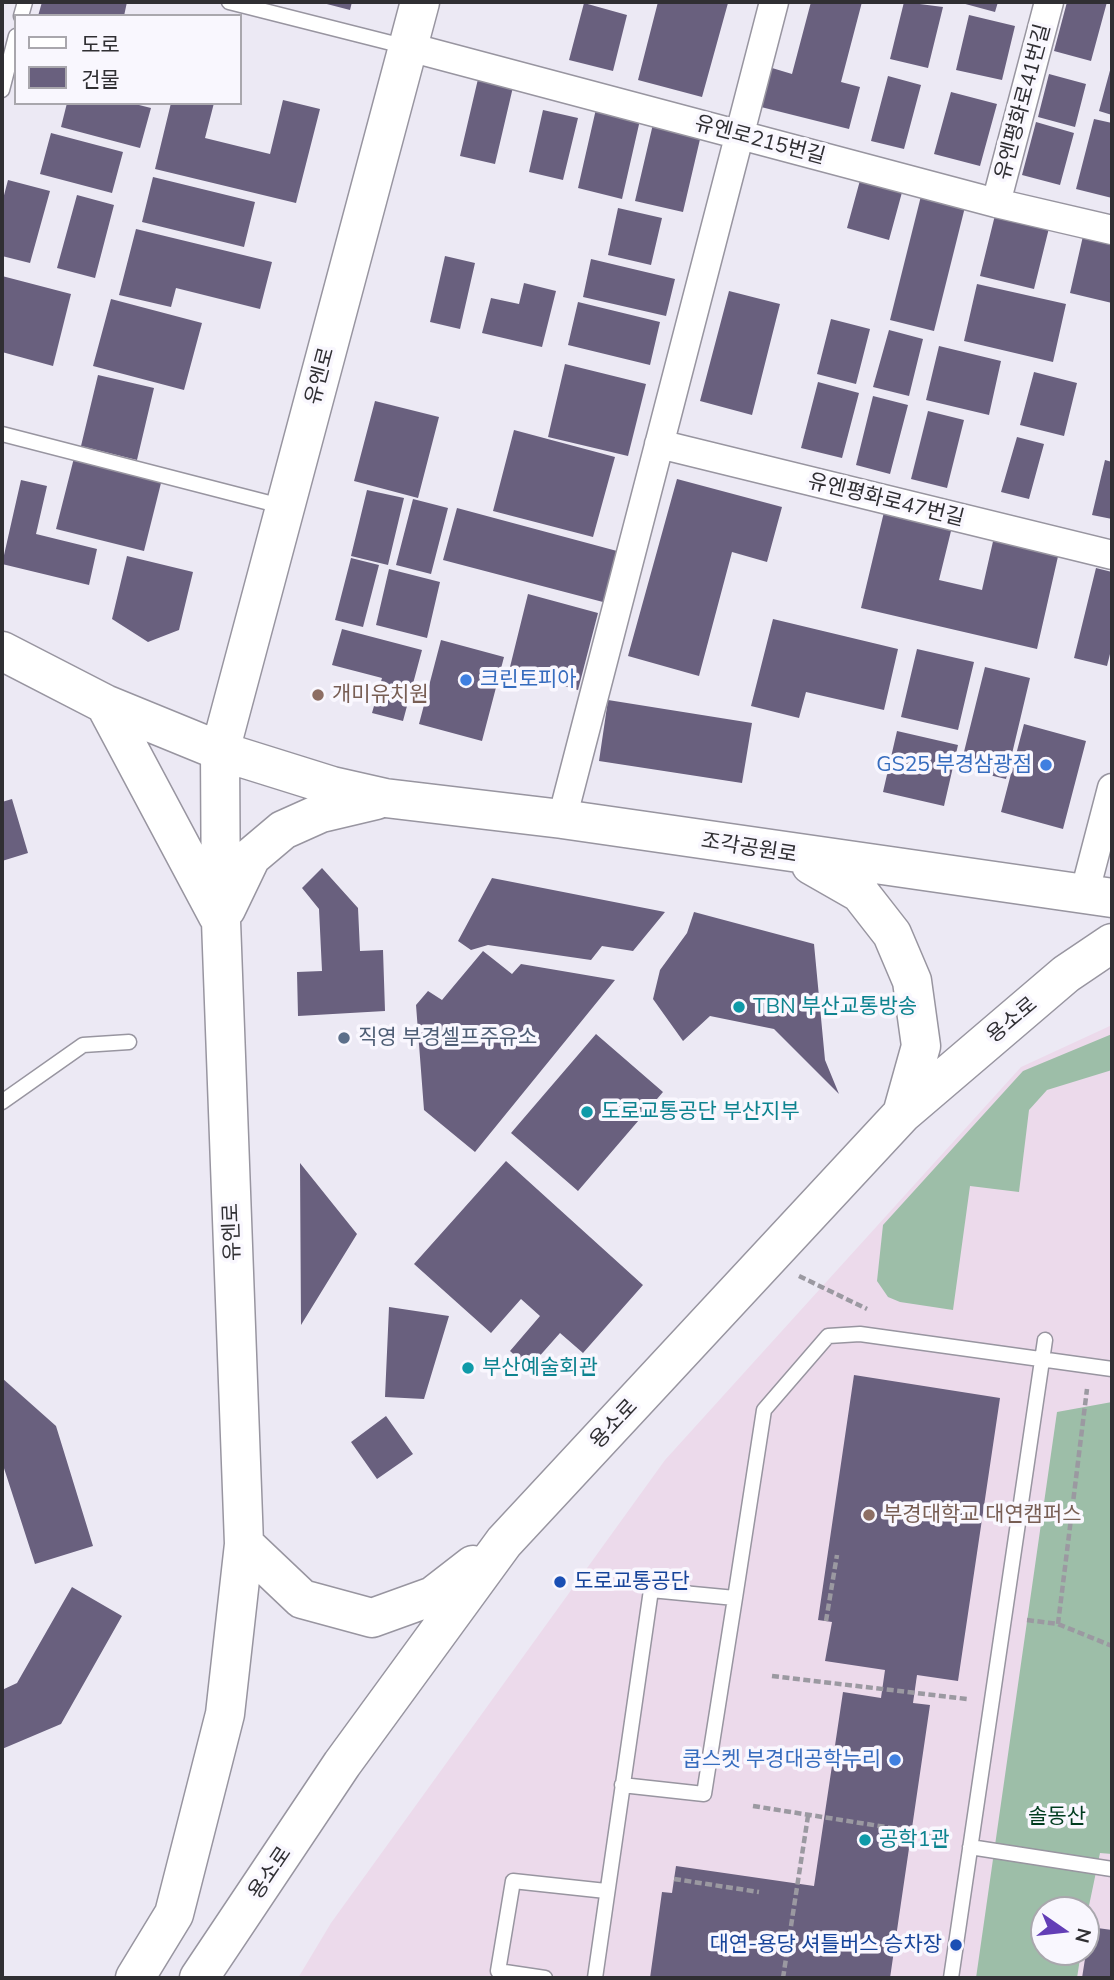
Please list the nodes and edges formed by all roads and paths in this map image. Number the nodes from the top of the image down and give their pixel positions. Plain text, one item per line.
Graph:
1 (229, 2) edge
2 (420, 2) edge
3 (774, 2) edge
4 (1049, 2) edge
5 (14, 44) edge
6 (409, 47) junction
7 (2, 90) edge
8 (739, 135) junction
9 (996, 203) junction
10 (1112, 230) edge
11 (2, 435) edge
12 (659, 444) junction
13 (285, 507) junction
14 (1112, 555) edge
15 (2, 651) edge
16 (105, 704) junction
17 (220, 751) junction
18 (1112, 788) edge
19 (385, 799) junction
20 (562, 819) junction
21 (792, 854) junction
22 (1098, 897) edge
23 (220, 921) junction
24 (1112, 943) edge
25 (129, 1042) dead end
26 (2, 1102) edge
27 (902, 1114) junction
28 (768, 1259) junction
29 (879, 1314) dead end
30 (1045, 1340) dead end
31 (1042, 1360) junction
32 (1090, 1366) junction
33 (1112, 1369) edge
34 (505, 1542) junction
35 (244, 1544) junction
36 (837, 1555) dead end
37 (735, 1598) junction
38 (1004, 1617) junction
39 (826, 1621) dead end
40 (1058, 1624) junction
41 (1112, 1646) edge
42 (772, 1676) dead end
43 (979, 1701) dead end
44 (622, 1785) junction
45 (753, 1806) dead end
46 (808, 1816) junction
47 (971, 1843) junction
48 (1112, 1868) edge
49 (674, 1879) dead end
50 (606, 1891) junction
51 (759, 1892) dead end
52 (135, 1978) edge
53 (199, 1978) edge
54 (545, 1978) edge
55 (595, 1978) edge
56 (783, 1978) edge
57 (951, 1978) edge

1 - 6 lane
2 - 6 main road, 유엔로
3 - 8 street
4 - 9 street, 유엔평화로41번길
5 - 7 lane
6 - 8 street, 유엔로215번길
6 - 13 main road, 유엔로
8 - 9 street, 유엔로215번길
8 - 12 street
9 - 10 street, 유엔로215번길
11 - 13 lane
12 - 14 street, 유엔평화로47번길
12 - 20 street
13 - 17 main road, 유엔로
15 - 16 main road
16 - 17 main road
16 - 23 main road
17 - 19 main road
17 - 23 main road, 유엔로
18 - 22 street
19 - 20 main road, 조각공원로
19 - 23 main road
20 - 21 main road, 조각공원로
21 - 22 main road, 조각공원로
21 - 27 main road
23 - 35 main road, 유엔로
24 - 27 main road, 용소로
25 - 26 lane
27 - 28 main road, 용소로
28 - 29 path
28 - 34 main road, 용소로
30 - 31 lane
31 - 32 lane
31 - 37 lane
31 - 38 lane
32 - 33 lane
32 - 40 path
34 - 35 main road
34 - 53 main road, 용소로
35 - 52 main road, 유엔로
36 - 39 path
37 - 44 lane
37 - 44 lane
38 - 40 path
38 - 47 lane
40 - 41 path
42 - 43 path
44 - 50 lane
45 - 46 path
46 - 47 path
46 - 56 path
47 - 48 lane
47 - 57 lane
49 - 51 path
50 - 54 lane
50 - 55 lane

